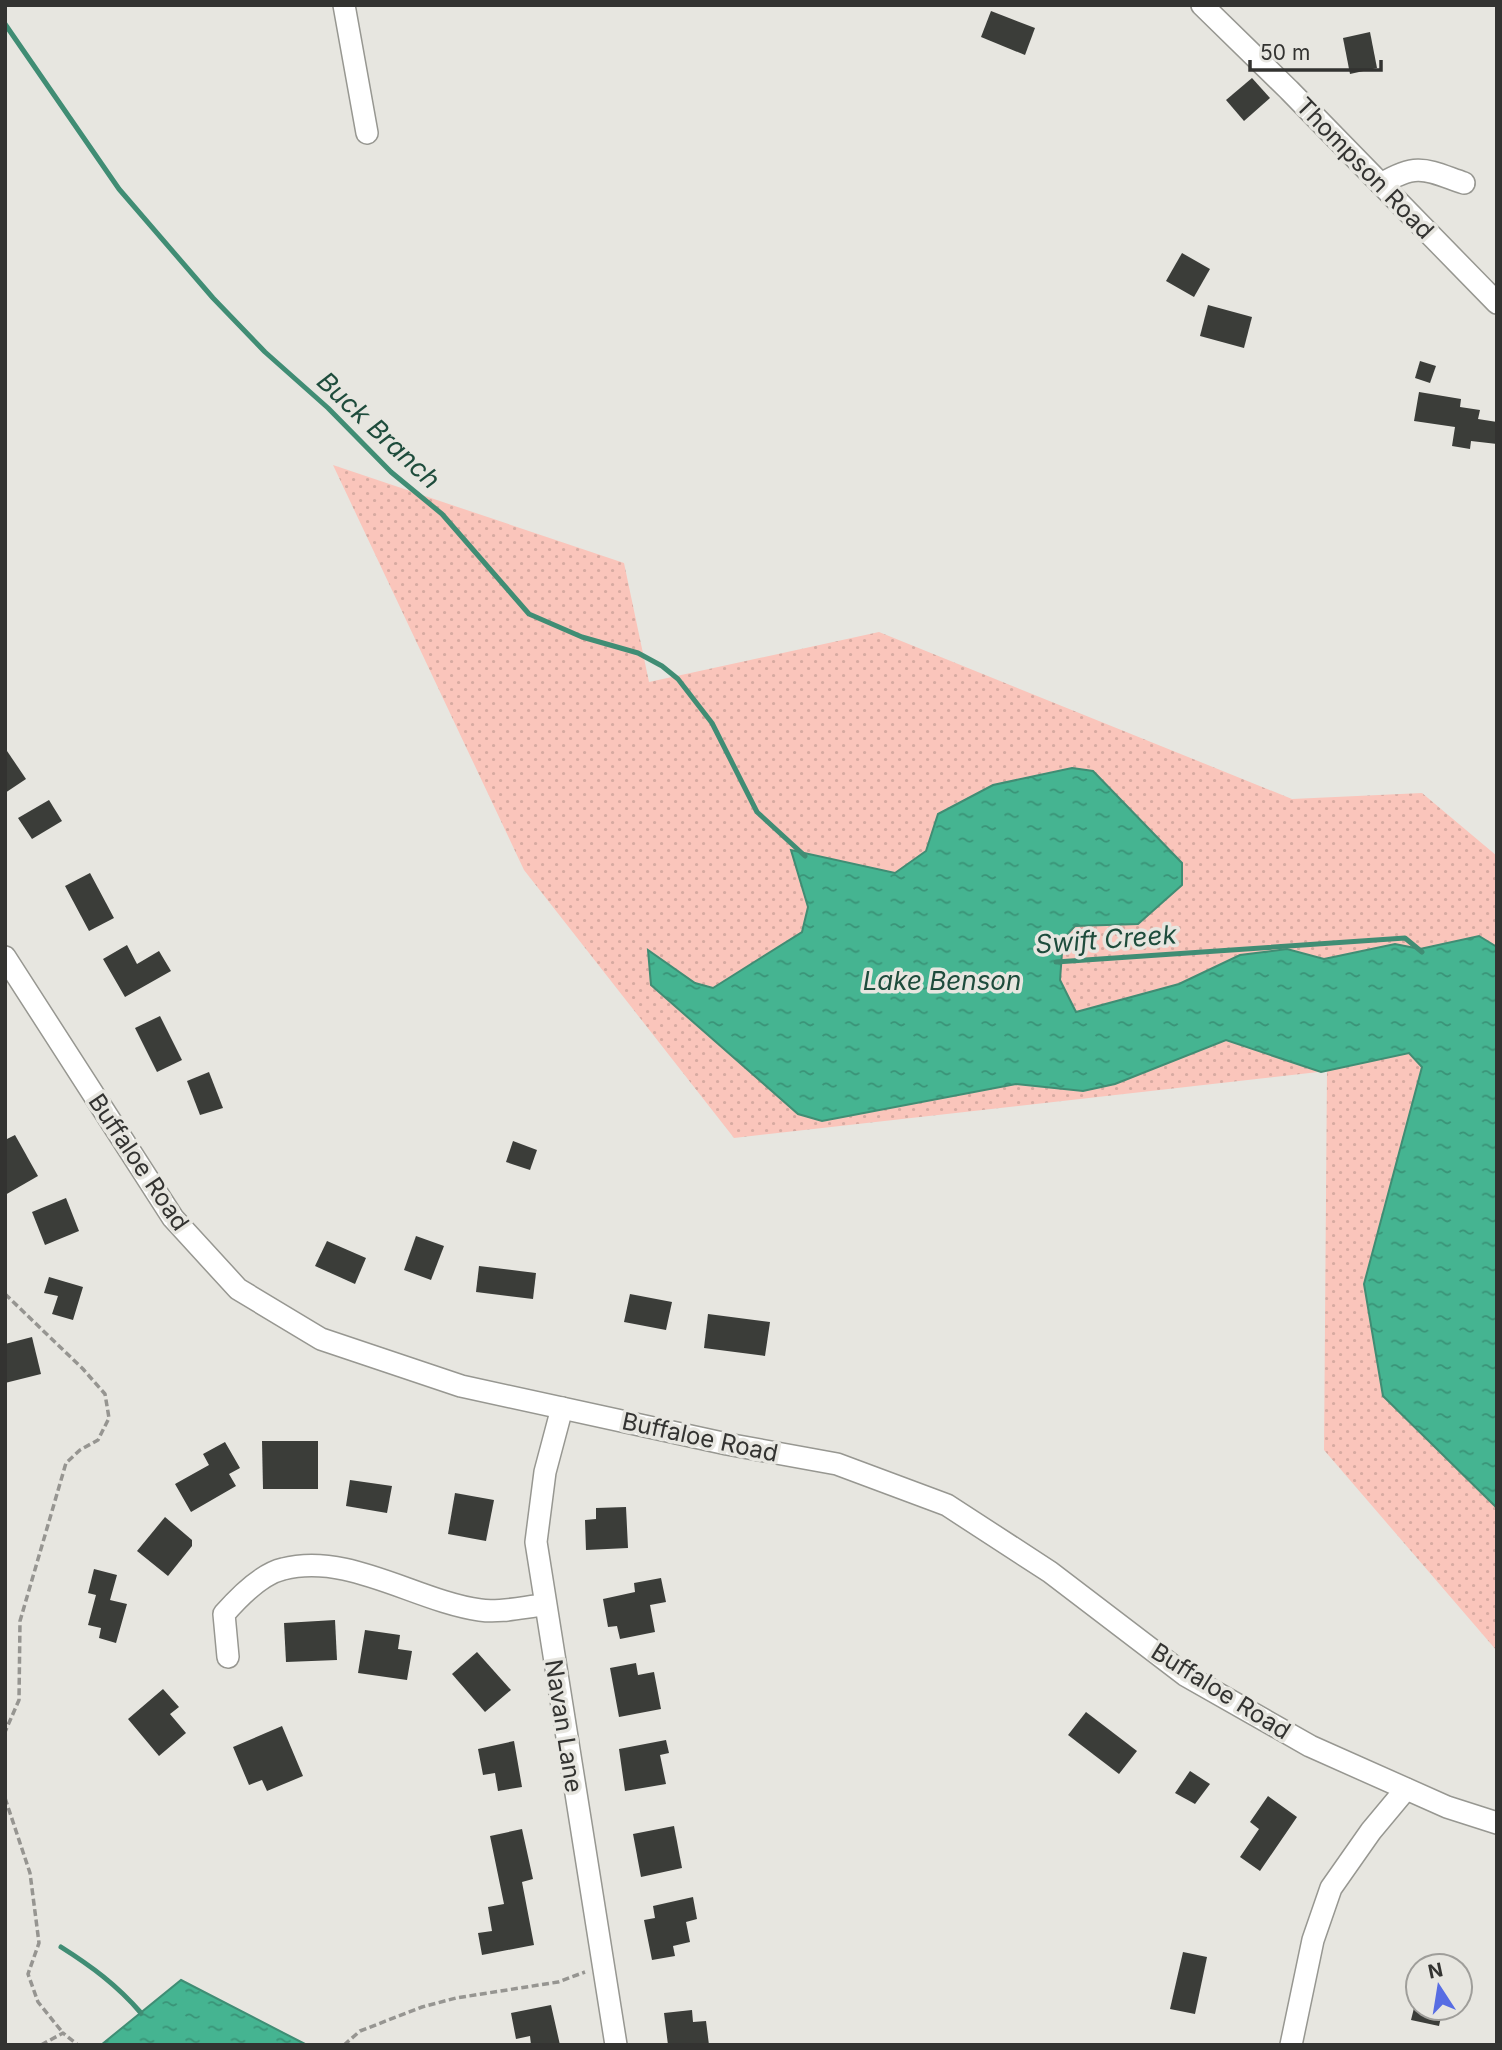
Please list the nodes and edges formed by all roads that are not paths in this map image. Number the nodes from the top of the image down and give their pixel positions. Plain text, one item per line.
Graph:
1 (344, 5) edge
2 (1202, 5) edge
3 (367, 133) dead end
4 (1464, 183) dead end
5 (1381, 184) junction
6 (1497, 303) edge
7 (5, 957) edge
8 (562, 1408) junction
9 (544, 1605) junction
10 (228, 1657) dead end
11 (1406, 1789) junction
12 (1497, 1823) edge
13 (616, 2045) edge
14 (1291, 2045) edge

1 - 3 street
2 - 5 street, Thompson Road
4 - 5 street
5 - 6 street, Thompson Road
7 - 8 street, Buffaloe Road
8 - 9 street, Navan Lane
8 - 11 street, Buffaloe Road
9 - 10 street
9 - 13 street, Navan Lane
11 - 12 street, Buffaloe Road
11 - 14 street

